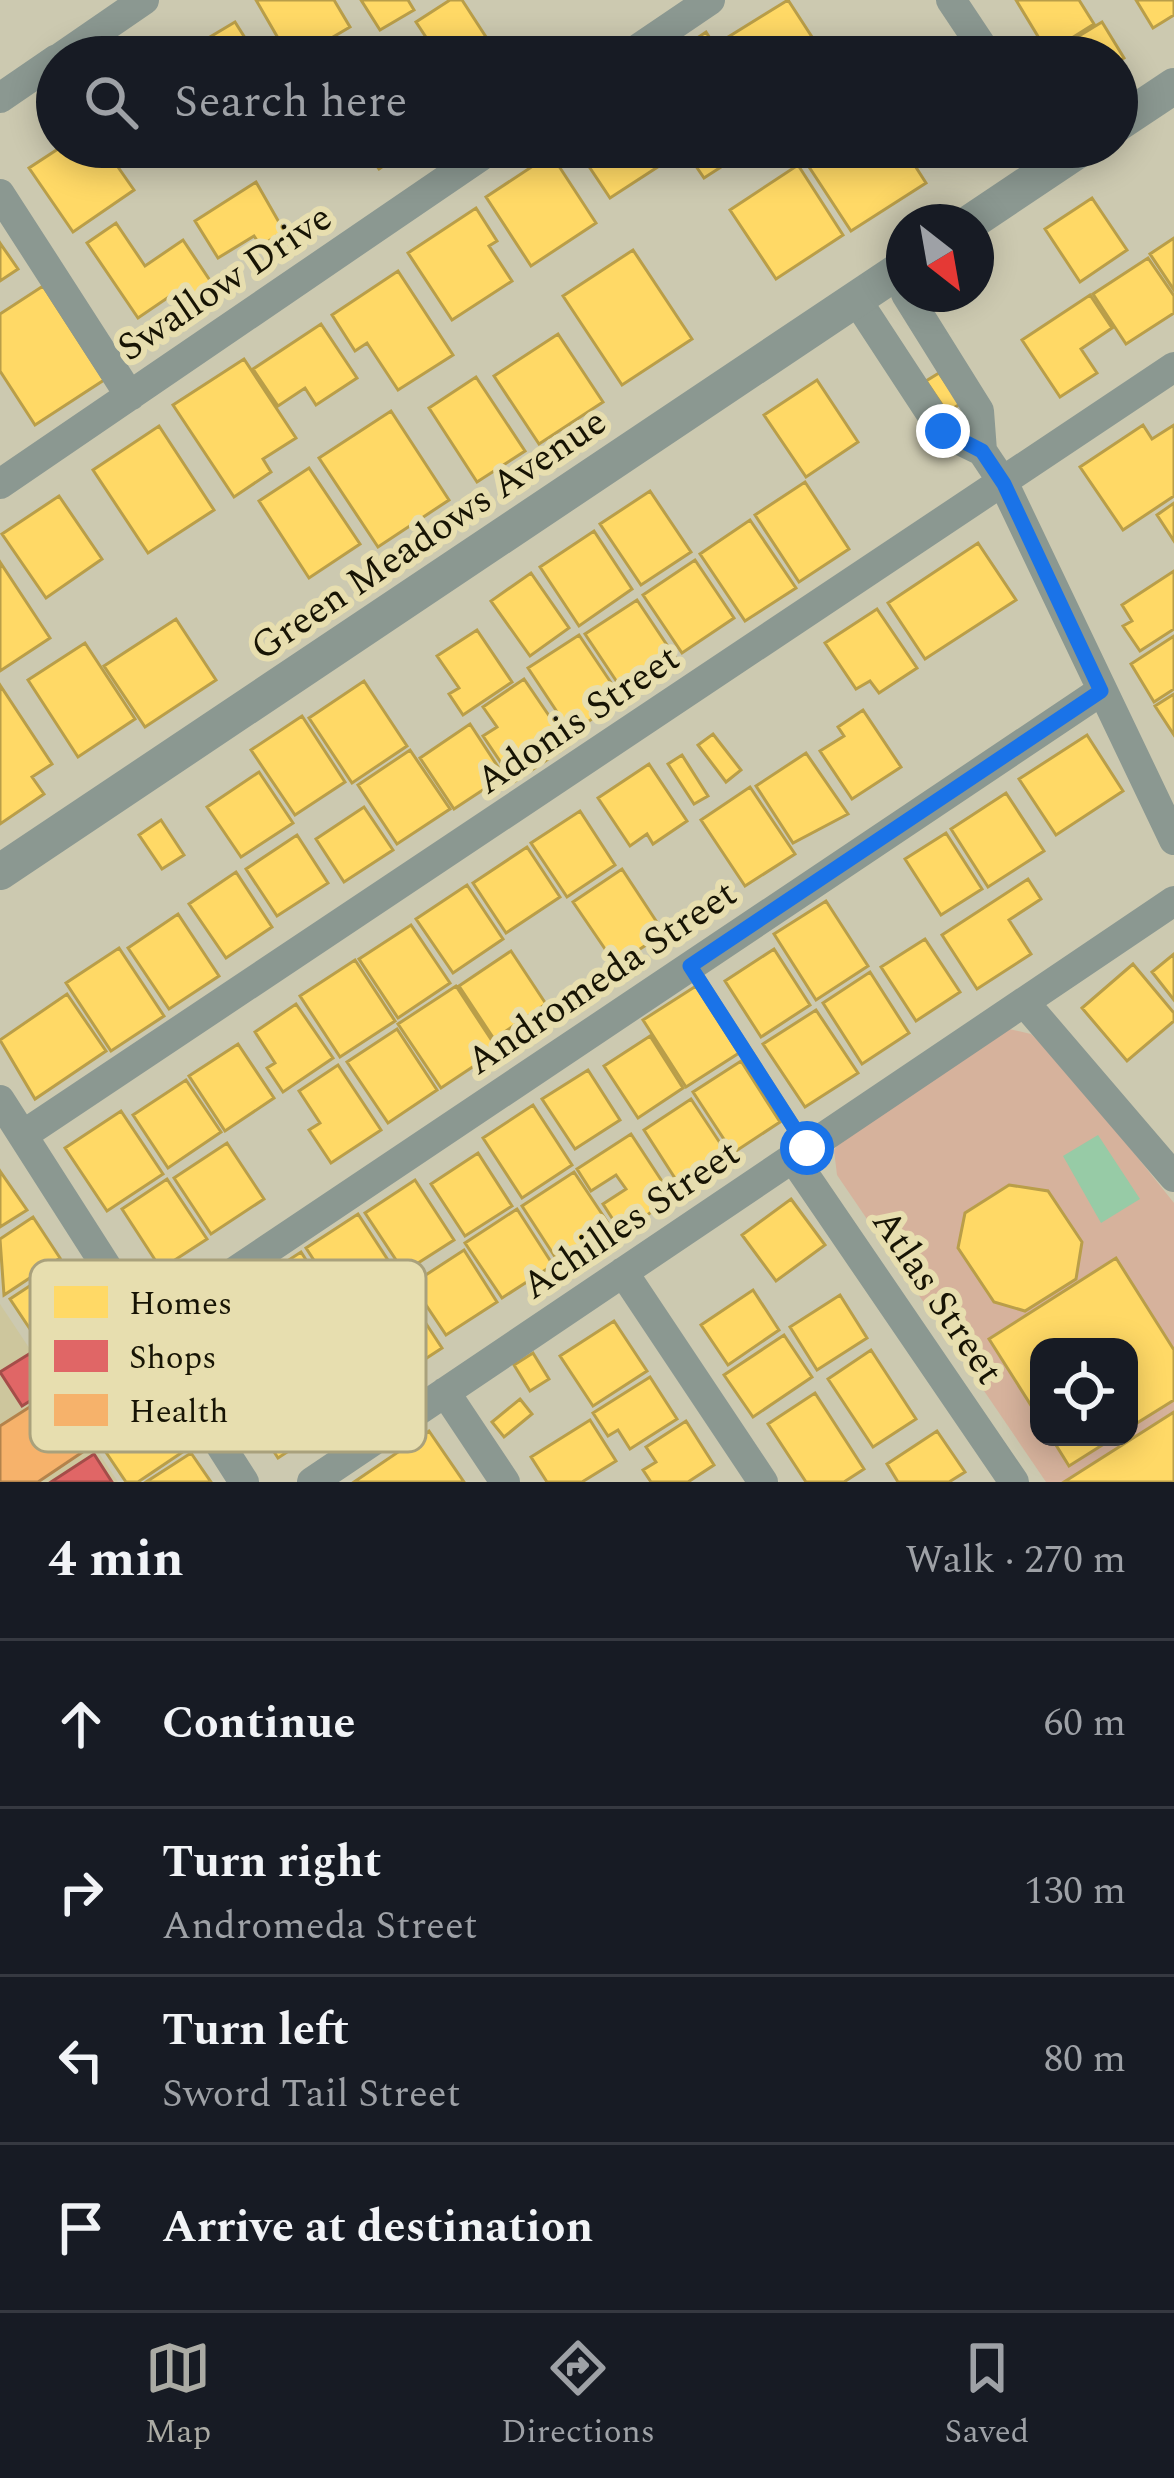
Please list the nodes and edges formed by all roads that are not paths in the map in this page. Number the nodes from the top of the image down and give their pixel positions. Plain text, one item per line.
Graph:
1 (144, 0) edge
2 (710, 0) edge
3 (951, 0) edge
4 (91, 36) edge
5 (657, 36) edge
6 (975, 36) edge
7 (36, 74) edge
8 (1174, 86) edge
9 (0, 98) edge
10 (1138, 110) edge
11 (463, 168) edge
12 (1052, 168) edge
13 (0, 194) edge
14 (994, 207) edge
15 (886, 288) edge
16 (856, 299) junction
17 (919, 312) edge
18 (942, 353) junction
19 (1174, 367) edge
20 (908, 376) junction
21 (130, 396) junction
22 (982, 451) junction
23 (0, 484) edge
24 (1004, 484) junction
25 (1101, 691) junction
26 (1174, 840) edge
27 (0, 872) edge
28 (1174, 901) edge
29 (690, 966) junction
30 (1024, 1002) junction
31 (0, 1100) edge
32 (23, 1135) junction
33 (800, 1153) junction
34 (1174, 1177) edge
35 (101, 1260) edge
36 (252, 1260) edge
37 (623, 1272) junction
38 (445, 1392) junction
39 (426, 1405) edge
40 (225, 1452) edge
41 (356, 1452) edge
42 (244, 1482) edge
43 (312, 1482) edge
44 (505, 1482) edge
45 (763, 1482) edge
46 (1014, 1482) edge

1 - 4 street
2 - 5 street
3 - 6 street
7 - 9 street
8 - 10 street
11 - 21 street, Swallow Drive
12 - 14 street
13 - 21 street
15 - 16 street, Green Meadows Avenue
16 - 20 street
16 - 27 street, Green Meadows Avenue
17 - 18 street
18 - 20 lane
18 - 22 street
19 - 24 street, Adonis Street
20 - 22 street
21 - 23 street, Swallow Drive
22 - 24 street
24 - 25 street
24 - 32 street, Adonis Street
25 - 26 street
25 - 29 street, Andromeda Street
28 - 30 street, Achilles Street
29 - 33 lane
29 - 36 street, Andromeda Street
30 - 33 street, Achilles Street
30 - 34 street
31 - 32 street
32 - 35 street
33 - 37 street, Achilles Street
33 - 46 street, Atlas Street
37 - 38 street, Achilles Street
37 - 45 street
38 - 39 street, Achilles Street
38 - 44 street
40 - 42 street
41 - 43 street, Achilles Street

